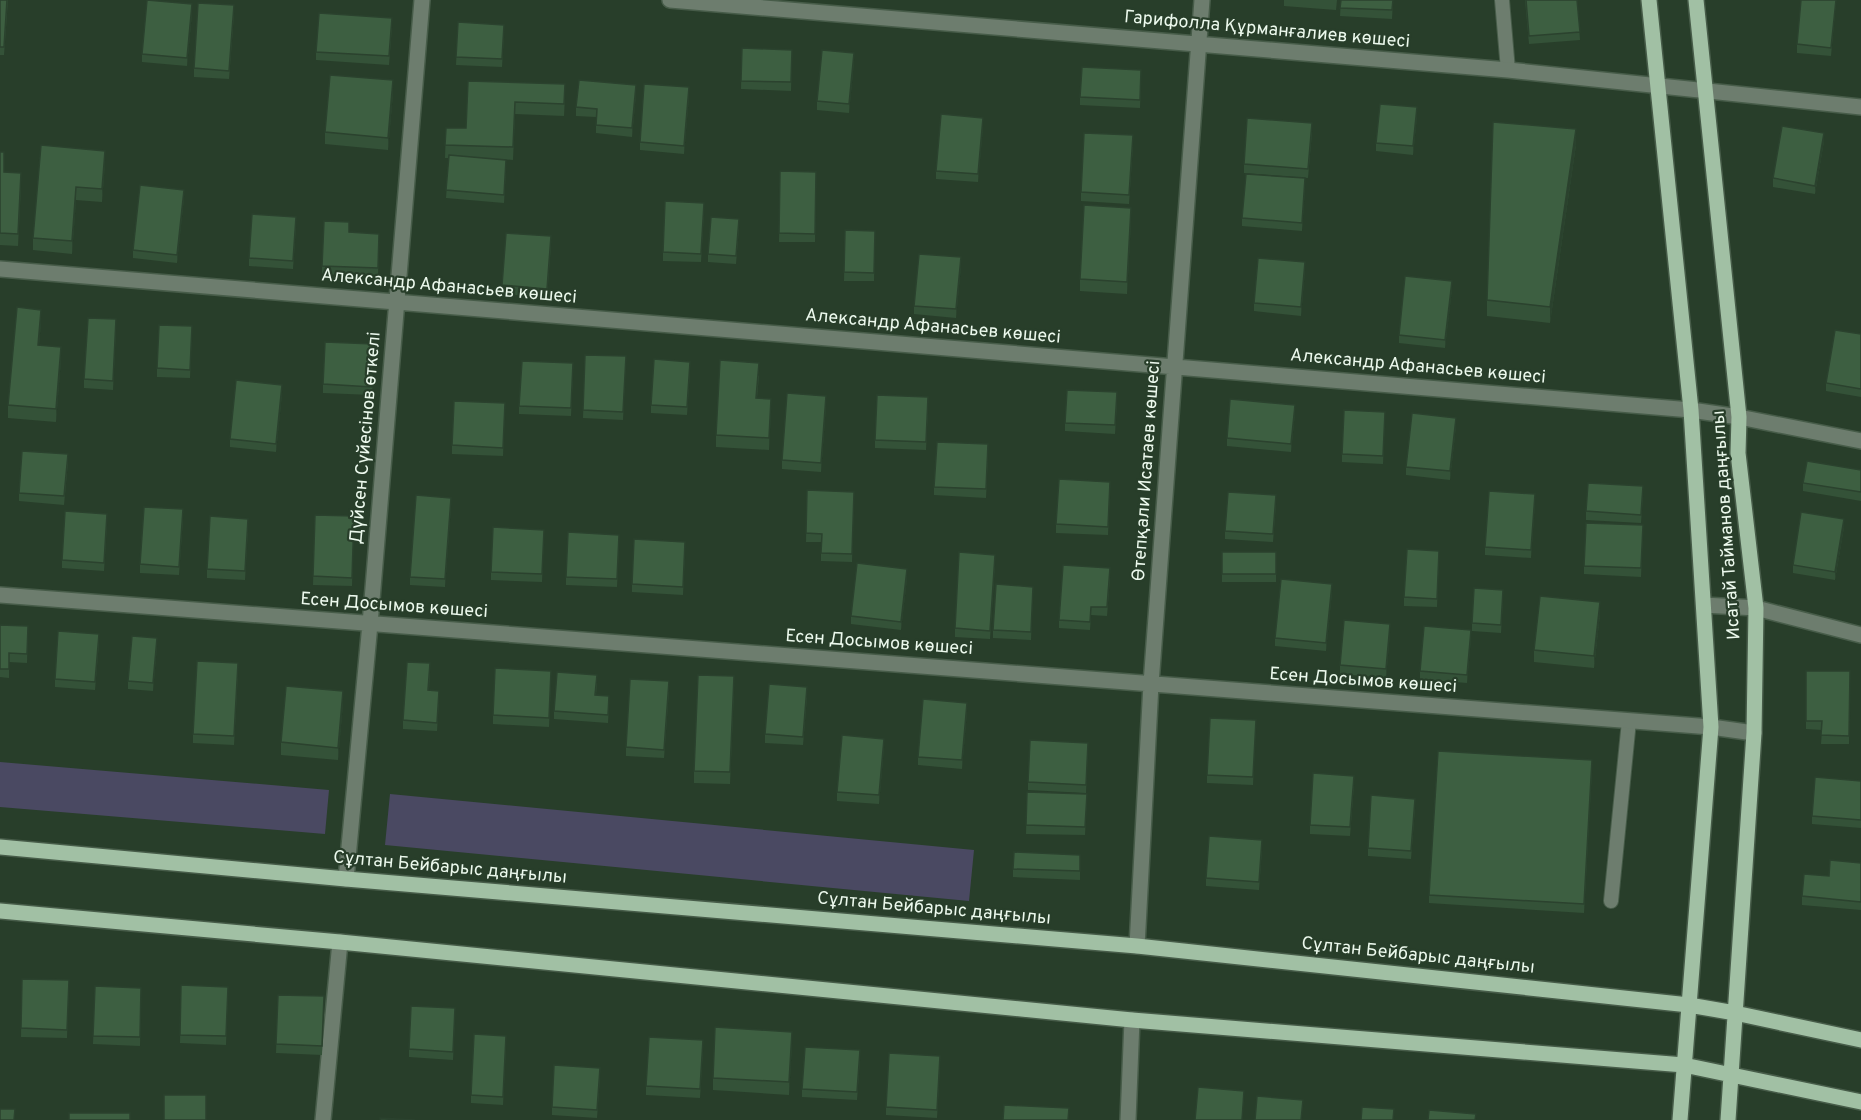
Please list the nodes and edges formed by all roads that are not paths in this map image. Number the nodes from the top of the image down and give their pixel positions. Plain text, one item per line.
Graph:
1 (422, 0) edge
2 (670, 0) edge
3 (1202, 0) edge
4 (1502, 0) edge
5 (1649, 0) edge
6 (1696, 0) edge
7 (688, 1) edge
8 (806, 6) edge
9 (1199, 44) junction
10 (1508, 70) junction
11 (1656, 85) junction
12 (1704, 90) junction
13 (1861, 106) edge
14 (0, 269) edge
15 (397, 302) junction
16 (1174, 366) junction
17 (1691, 410) junction
18 (1738, 417) junction
19 (1861, 441) edge
20 (0, 595) edge
21 (1704, 605) junction
22 (1756, 608) junction
23 (370, 624) junction
24 (1861, 635) edge
25 (1150, 684) junction
26 (1629, 721) junction
27 (1711, 727) junction
28 (1754, 733) junction
29 (0, 848) edge
30 (346, 879) junction
31 (1611, 901) dead end
32 (0, 911) edge
33 (340, 942) junction
34 (1137, 946) junction
35 (1689, 1005) junction
36 (1735, 1013) junction
37 (1132, 1020) junction
38 (1861, 1040) edge
39 (1684, 1065) junction
40 (1730, 1075) junction
41 (1861, 1102) edge
42 (323, 1120) edge
43 (1128, 1120) edge
44 (1680, 1120) edge
45 (1728, 1120) edge

1 - 15 street, Дүйсен Сүйесінов өткелі
2 - 7 street, Гарифолла Құрманғалиев көшесі
3 - 9 street, Өтепқали Исатаев көшесі
4 - 10 lane
5 - 11 main road, Исатай Тайманов даңғылы
6 - 12 main road, Исатай Тайманов даңғылы
7 - 8 street, Гарифолла Құрманғалиев көшесі
8 - 9 street, Гарифолла Құрманғалиев көшесі
9 - 10 street, Гарифолла Құрманғалиев көшесі
9 - 16 street, Өтепқали Исатаев көшесі
10 - 11 street, Гарифолла Құрманғалиев көшесі
11 - 12 street, Гарифолла Құрманғалиев көшесі
11 - 17 main road, Исатай Тайманов даңғылы
12 - 13 street, Гарифолла Құрманғалиев көшесі
12 - 18 main road, Исатай Тайманов даңғылы
14 - 15 street, Александр Афанасьев көшесі
15 - 16 street, Александр Афанасьев көшесі
15 - 23 street, Дүйсен Сүйесінов өткелі
16 - 17 street, Александр Афанасьев көшесі
16 - 25 street, Өтепқали Исатаев көшесі
17 - 18 street, Александр Афанасьев көшесі
17 - 21 main road, Исатай Тайманов даңғылы
18 - 19 street, Александр Афанасьев көшесі
18 - 22 main road, Исатай Тайманов даңғылы
20 - 23 street, Есен Досымов көшесі
21 - 22 street
21 - 27 main road, Исатай Тайманов даңғылы
22 - 24 street
22 - 28 main road, Исатай Тайманов даңғылы
23 - 25 street, Есен Досымов көшесі
23 - 30 street, Дүйсен Сүйесінов өткелі
25 - 26 street, Есен Досымов көшесі
25 - 34 street, Өтепқали Исатаев көшесі
26 - 27 street, Есен Досымов көшесі
26 - 31 lane
27 - 28 street, Есен Досымов көшесі
27 - 35 main road, Исатай Тайманов даңғылы
28 - 36 main road, Исатай Тайманов даңғылы
29 - 30 main road, Сұлтан Бейбарыс даңғылы
30 - 34 main road, Сұлтан Бейбарыс даңғылы
32 - 33 main road
33 - 37 main road
33 - 42 street
34 - 35 main road, Сұлтан Бейбарыс даңғылы
35 - 36 main road, Сұлтан Бейбарыс даңғылы
35 - 39 main road, Исатай Тайманов даңғылы
36 - 38 main road, Сұлтан Бейбарыс даңғылы
36 - 40 main road, Исатай Тайманов даңғылы
37 - 39 main road
37 - 43 street
39 - 40 main road
39 - 44 main road, Исатай Тайманов даңғылы
40 - 41 main road
40 - 45 main road, Исатай Тайманов даңғылы

